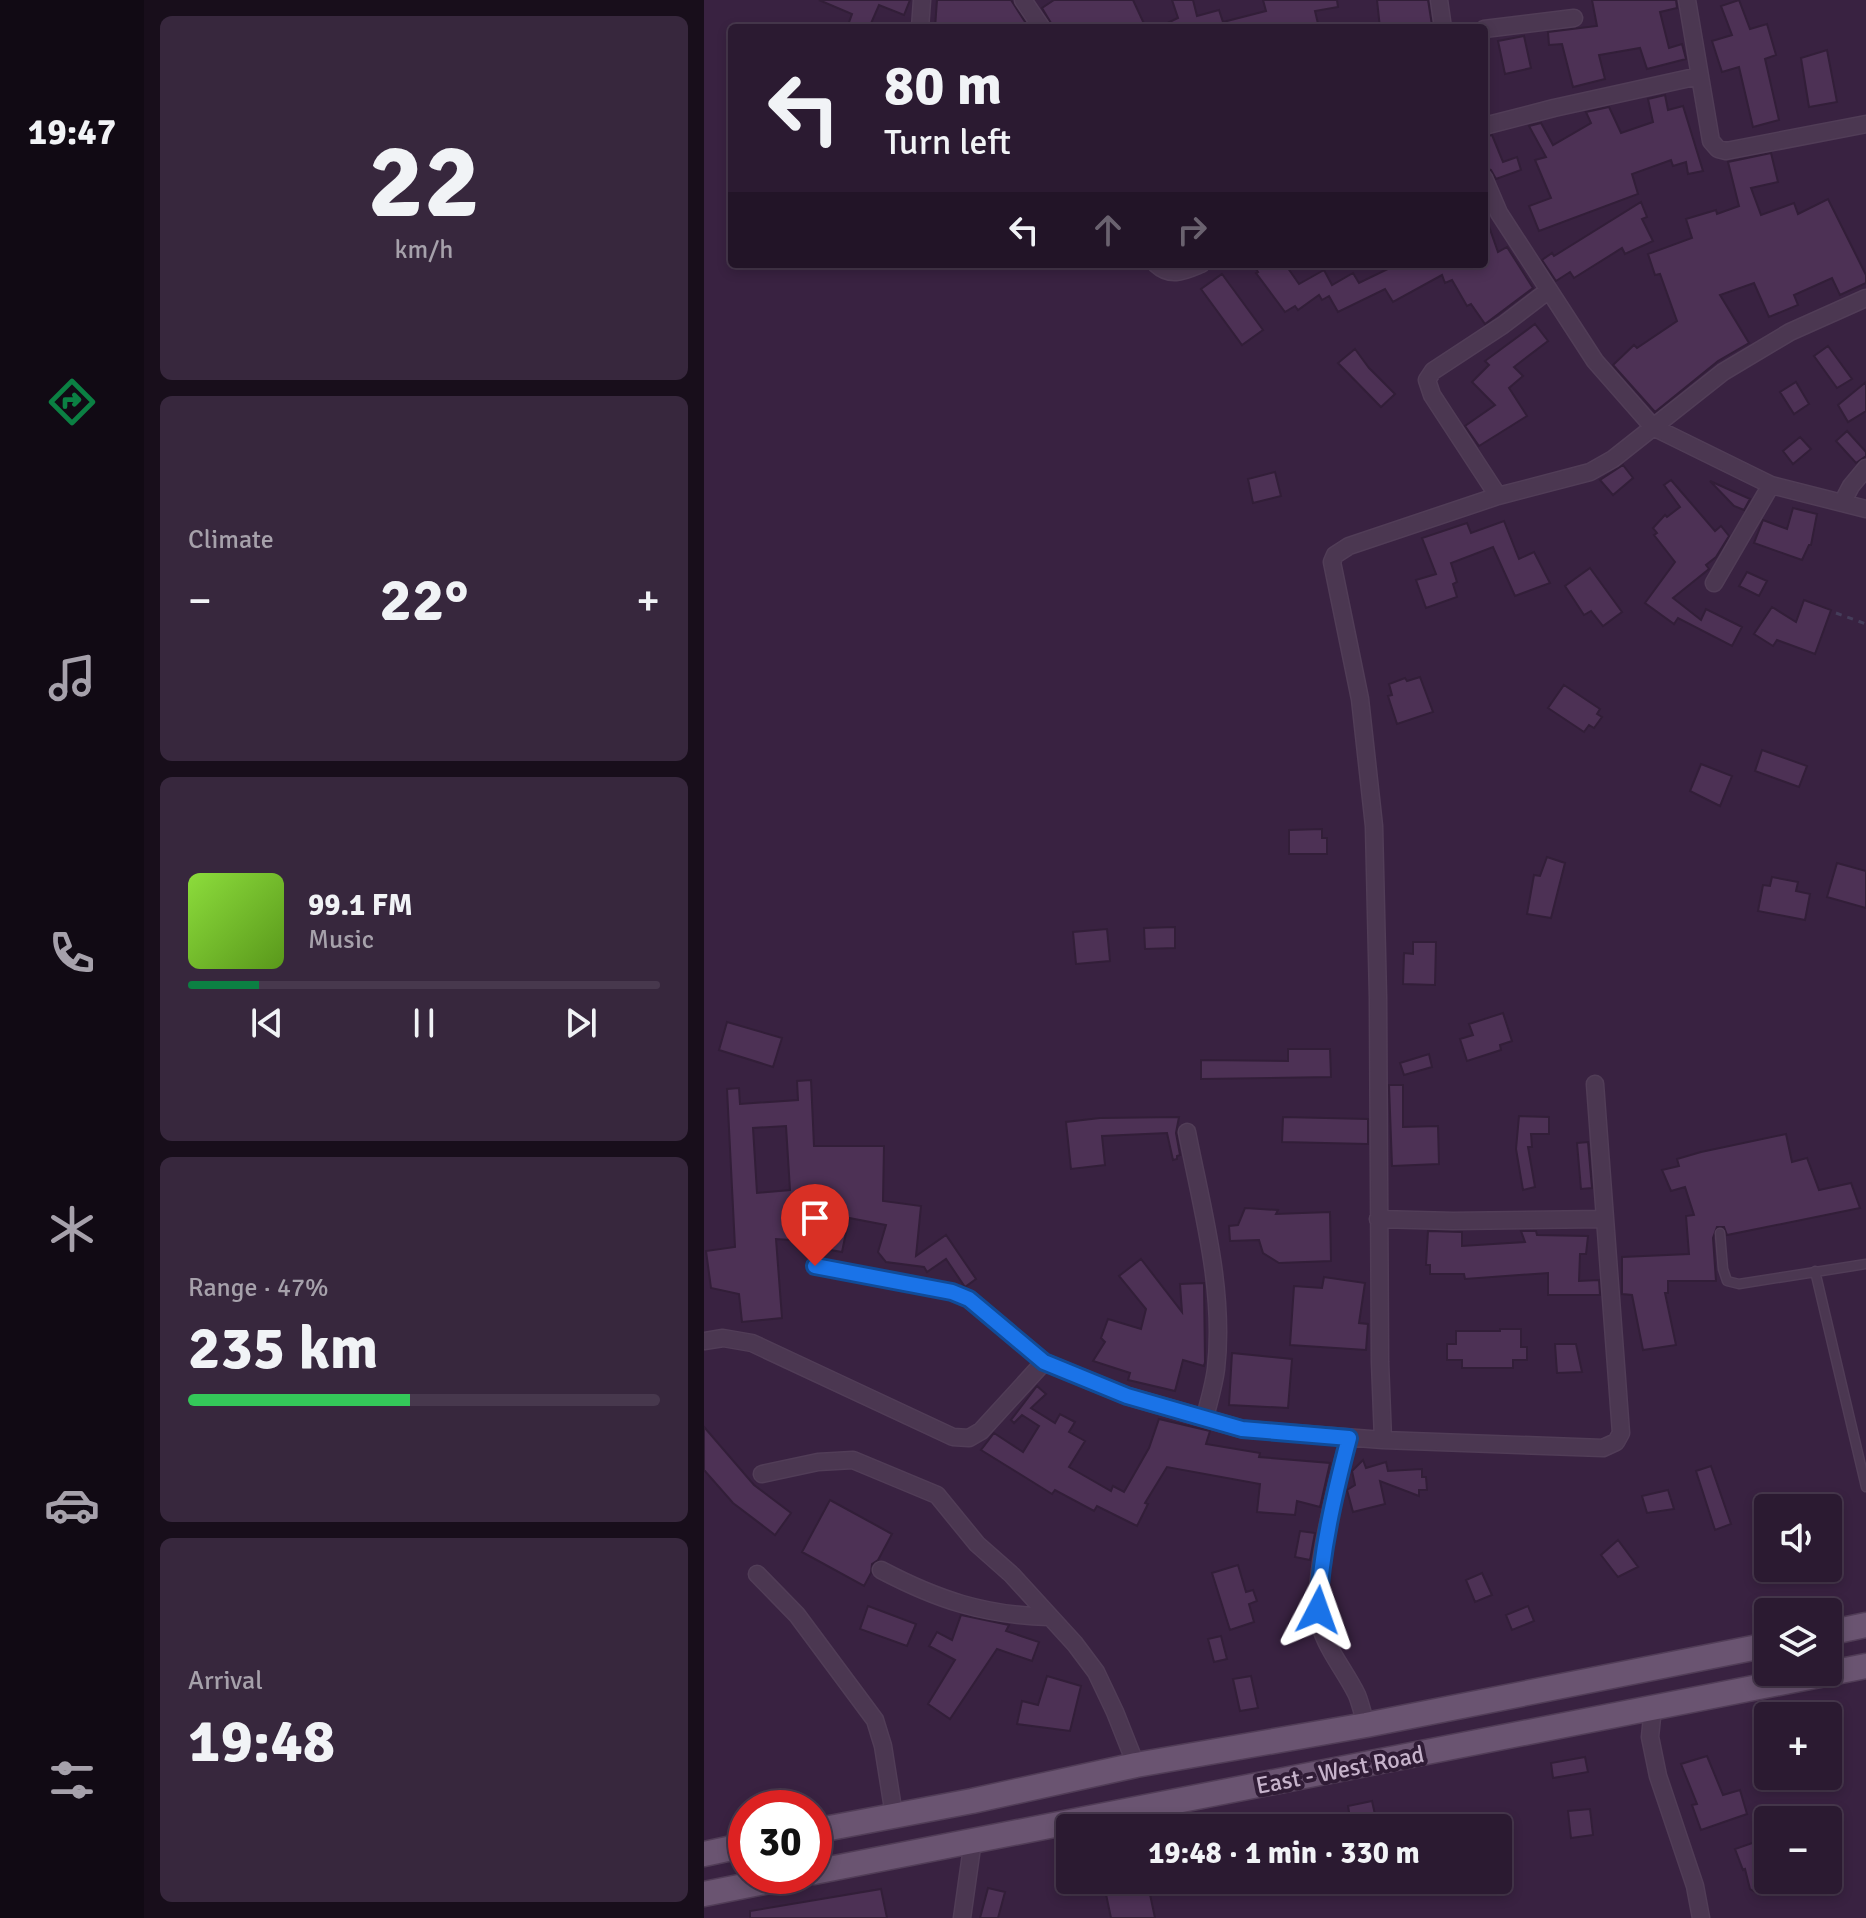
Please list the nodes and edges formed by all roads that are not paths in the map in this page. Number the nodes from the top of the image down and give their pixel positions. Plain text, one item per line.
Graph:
1 (922, 0) edge
2 (1023, 0) edge
3 (1439, 0) edge
4 (1687, 0) edge
5 (1574, 18) dead end
6 (920, 24) edge
7 (1039, 24) edge
8 (1442, 24) edge
9 (1488, 29) edge
10 (1699, 76) junction
11 (1866, 124) edge
12 (1488, 125) edge
13 (1488, 187) edge
14 (1160, 268) edge
15 (1190, 268) edge
16 (1549, 290) junction
17 (1866, 298) edge
18 (1653, 427) junction
19 (1866, 468) edge
20 (1771, 485) junction
21 (1498, 496) junction
22 (1842, 503) junction
23 (1866, 509) edge
24 (1714, 583) dead end
25 (1595, 1084) dead end
26 (1187, 1132) dead end
27 (1378, 1219) junction
28 (1605, 1219) junction
29 (1720, 1233) dead end
30 (1866, 1264) edge
31 (815, 1266) dead end
32 (1815, 1271) junction
33 (704, 1341) edge
34 (1044, 1362) junction
35 (1205, 1417) junction
36 (1349, 1438) junction
37 (1383, 1440) junction
38 (762, 1474) dead end
39 (1866, 1487) edge
40 (881, 1570) dead end
41 (757, 1574) dead end
42 (1049, 1617) junction
43 (1866, 1625) edge
44 (1842, 1630) edge
45 (1754, 1648) edge
46 (1866, 1666) edge
47 (1653, 1707) junction
48 (1366, 1725) junction
49 (1136, 1765) junction
50 (894, 1815) junction
51 (832, 1827) edge
52 (973, 1840) junction
53 (728, 1849) edge
54 (704, 1854) edge
55 (832, 1868) edge
56 (728, 1889) edge
57 (704, 1894) edge
58 (962, 1918) edge
59 (1701, 1918) edge

1 - 6 street
2 - 7 street
3 - 8 street
4 - 10 street
5 - 9 street
10 - 11 street
10 - 12 street
13 - 16 street
14 - 15 street
16 - 18 street
16 - 21 street
17 - 18 street
18 - 20 street
18 - 21 street
19 - 22 street
20 - 22 street
20 - 24 street
21 - 27 street
22 - 23 street
25 - 28 street
26 - 35 street
27 - 28 street
27 - 37 street
28 - 37 street
29 - 32 lane
30 - 32 lane
31 - 34 lane
32 - 39 lane
33 - 34 street
34 - 35 street
35 - 36 street
36 - 37 street
36 - 48 street
38 - 42 street
40 - 42 street
41 - 50 street
42 - 49 street
43 - 44 main road
45 - 48 main road, East - West Road
46 - 47 main road, East - West Road
47 - 52 main road, East - West Road
47 - 59 street
48 - 49 main road, East - West Road
49 - 50 main road, East - West Road
50 - 51 main road, East - West Road
52 - 55 main road, East - West Road
52 - 58 street
53 - 54 main road
56 - 57 main road

